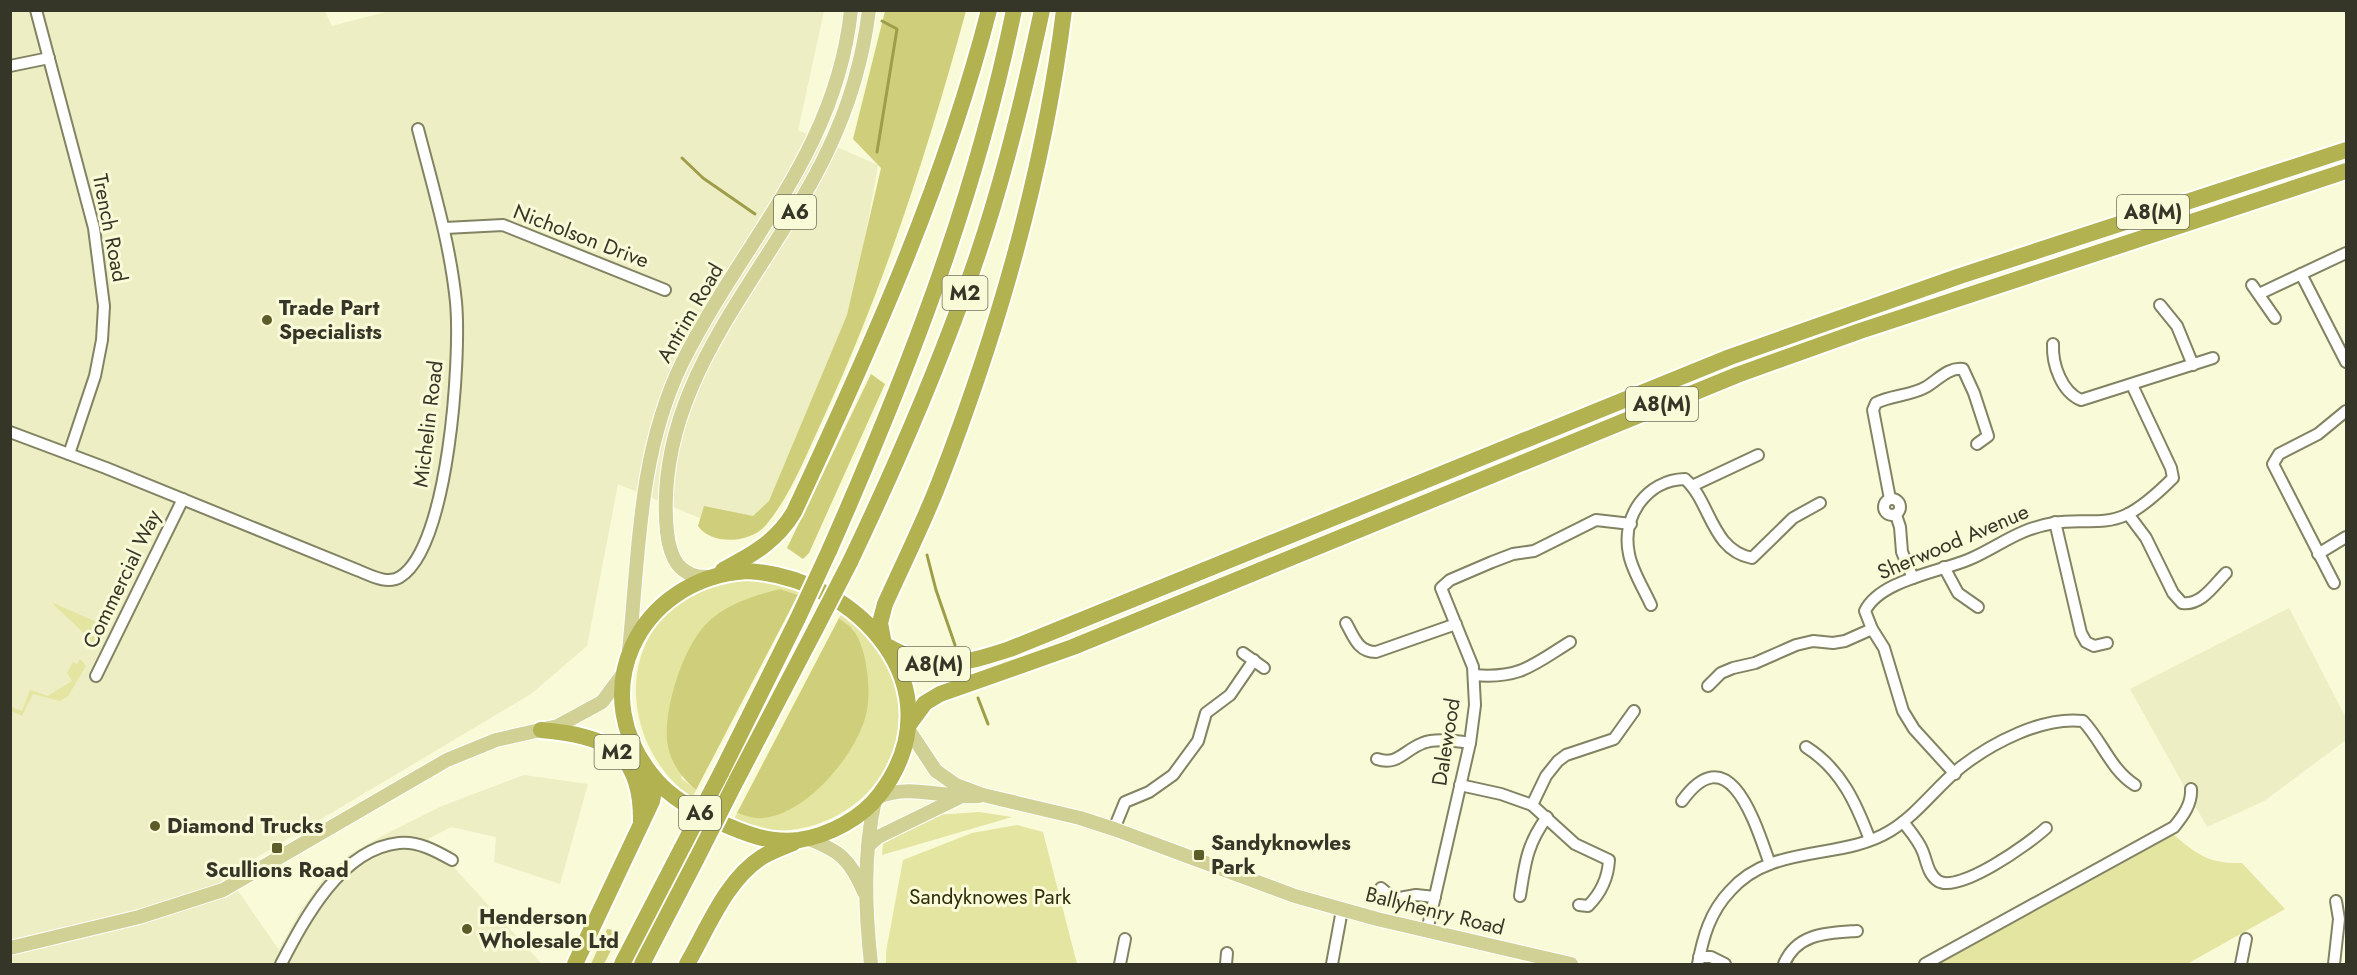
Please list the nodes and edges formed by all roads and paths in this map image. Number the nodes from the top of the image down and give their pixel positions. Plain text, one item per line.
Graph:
1 (36, 10) edge
2 (851, 10) edge
3 (869, 10) edge
4 (989, 10) edge
5 (1014, 10) edge
6 (1042, 10) edge
7 (1064, 10) edge
8 (49, 58) junction
9 (10, 66) edge
10 (418, 129) dead end
11 (2346, 150) edge
12 (2346, 171) edge
13 (445, 228) junction
14 (2346, 253) edge
15 (2301, 274) junction
16 (665, 290) dead end
17 (2160, 306) dead end
18 (2275, 318) dead end
19 (2053, 344) dead end
20 (2213, 358) dead end
21 (2346, 362) edge
22 (2193, 365) junction
23 (2132, 385) junction
24 (2346, 411) edge
25 (10, 432) edge
26 (1977, 444) dead end
27 (69, 454) junction
28 (1758, 455) dead end
29 (1692, 486) junction
30 (183, 500) junction
31 (1820, 503) dead end
32 (2128, 514) junction
33 (2055, 522) junction
34 (1631, 524) junction
35 (2346, 537) edge
36 (2318, 554) junction
37 (1944, 567) junction
38 (2226, 573) dead end
39 (709, 576) junction
40 (1913, 578) junction
41 (2334, 583) dead end
42 (1651, 605) dead end
43 (1978, 607) dead end
44 (1346, 623) dead end
45 (1456, 624) junction
46 (1872, 629) junction
47 (1570, 642) dead end
48 (2107, 643) dead end
49 (885, 644) junction
50 (1244, 653) dead end
51 (628, 656) junction
52 (1254, 660) junction
53 (1264, 668) dead end
54 (623, 674) junction
55 (1474, 675) junction
56 (96, 676) dead end
57 (1708, 686) dead end
58 (1634, 711) dead end
59 (558, 726) junction
60 (908, 728) junction
61 (541, 730) junction
62 (1470, 743) junction
63 (1806, 747) dead end
64 (1377, 759) dead end
65 (645, 766) junction
66 (1955, 774) junction
67 (2135, 784) dead end
68 (1460, 785) junction
69 (2191, 789) dead end
70 (983, 795) junction
71 (877, 798) junction
72 (960, 798) junction
73 (1682, 801) dead end
74 (1532, 806) junction
75 (1547, 818) junction
76 (1903, 822) junction
77 (641, 826) junction
78 (2046, 828) dead end
79 (1114, 829) junction
80 (802, 839) junction
81 (1870, 840) junction
82 (868, 846) junction
83 (452, 860) dead end
84 (1770, 864) junction
85 (1381, 888) dead end
86 (865, 894) junction
87 (1520, 896) dead end
88 (1435, 897) junction
89 (2336, 902) dead end
90 (1579, 905) dead end
91 (1342, 910) junction
92 (1427, 931) junction
93 (1857, 931) dead end
94 (1125, 939) dead end
95 (2246, 939) dead end
96 (10, 948) edge
97 (1227, 952) dead end
98 (1698, 961) edge
99 (1552, 962) edge
100 (281, 964) edge
101 (575, 964) edge
102 (622, 964) edge
103 (642, 964) edge
104 (687, 964) edge
105 (872, 964) edge
106 (1120, 964) edge
107 (1226, 964) edge
108 (1332, 964) edge
109 (1571, 964) edge
110 (1725, 964) edge
111 (1784, 964) edge
112 (1925, 964) edge
113 (2241, 964) edge
114 (2334, 964) edge

1 - 8 street, Trench Road
2 - 51 main road, Antrim Road / A6
3 - 39 main road, Antrim Road / A6
4 - 39 highway
5 - 102 highway, M2, bridge
6 - 103 highway, M2, bridge
7 - 49 highway
8 - 9 street
8 - 27 street, Trench Road
10 - 13 street, Michelin Road
11 - 49 highway, A8(M)
12 - 60 highway, A8(M)
13 - 16 street, Nicholson Drive
13 - 30 street, Michelin Road
14 - 15 street
15 - 18 street
15 - 21 street
17 - 22 street
19 - 23 street
20 - 22 street
22 - 23 street
23 - 32 street, Sherwood Avenue
24 - 36 street
25 - 27 street, Michelin Road
26 - 40 street
27 - 30 street, Michelin Road
28 - 29 street
29 - 31 street
29 - 34 street
30 - 56 street, Commercial Way
32 - 33 street, Sherwood Avenue
32 - 38 street
33 - 37 street, Sherwood Avenue
33 - 48 street
34 - 42 street
34 - 45 street, Dalewood
35 - 36 street
36 - 41 street
37 - 40 street, Sherwood Avenue
37 - 43 street
39 - 49 highway, A6
39 - 51 highway, A6
40 - 46 street, Sherwood Avenue
44 - 45 street
45 - 55 street, Dalewood
46 - 57 street
46 - 66 street, Sherwood Avenue
47 - 55 street
49 - 60 highway, A6
50 - 52 street
51 - 54 highway, A6
52 - 53 street
52 - 79 street
54 - 59 main road
54 - 65 highway, A6
55 - 62 street, Dalewood
58 - 74 street
59 - 61 main road
59 - 65 main road
60 - 70 main road, Ballyhenry Road
60 - 71 highway, A6
61 - 77 highway, M2
61 - 96 main road
62 - 64 street
62 - 68 street, Dalewood
63 - 81 street
65 - 77 highway
65 - 80 highway, A6
66 - 67 street
66 - 76 street
68 - 74 street
68 - 88 street, Dalewood
69 - 112 street
70 - 72 main road, Ballyhenry Road
70 - 79 main road, Ballyhenry Road
71 - 72 main road, Ballyhenry Road
71 - 80 highway, A6
71 - 82 main road, A6
72 - 82 main road
73 - 84 street
74 - 75 street
75 - 87 street
75 - 90 street
76 - 78 street
76 - 81 street
77 - 101 highway
79 - 91 main road, Ballyhenry Road
80 - 86 main road, A6
80 - 104 highway
81 - 84 street
82 - 86 main road, A6
83 - 100 street
84 - 98 street
85 - 88 street
86 - 105 main road, A6
88 - 92 street, Dalewood
89 - 114 street
91 - 92 main road, Ballyhenry Road
91 - 108 street
92 - 99 main road, Ballyhenry Road
93 - 111 street
94 - 106 street
95 - 113 street
97 - 107 street
98 - 110 street
99 - 109 main road, Ballyhenry Road

